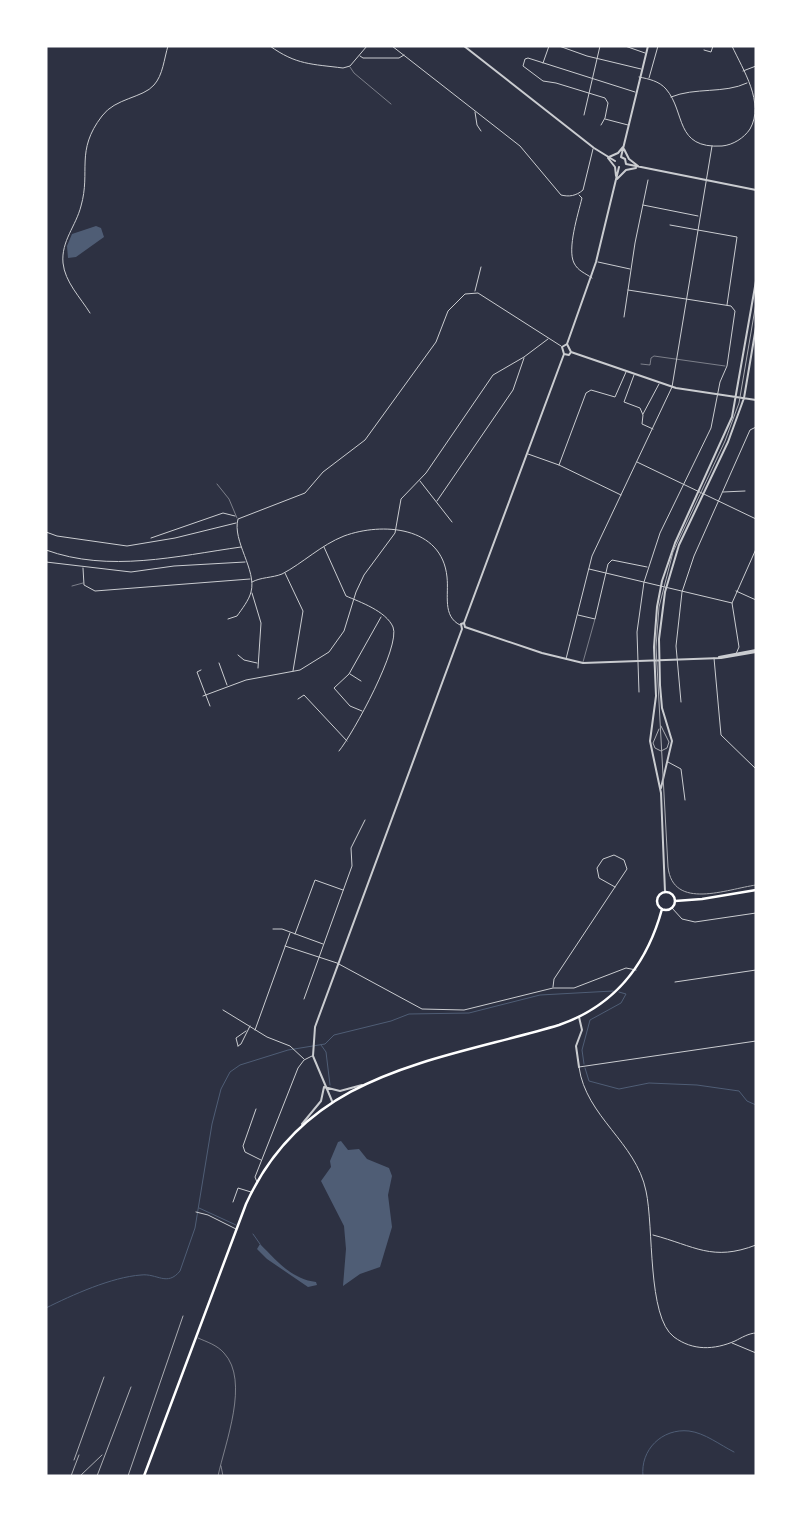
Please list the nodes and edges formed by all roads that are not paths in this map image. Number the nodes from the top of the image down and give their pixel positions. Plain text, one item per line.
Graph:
1 (168, 46) edge
2 (270, 46) edge
3 (362, 46) edge
4 (367, 46) edge
5 (392, 46) edge
6 (464, 46) edge
7 (549, 46) edge
8 (559, 46) edge
9 (600, 46) edge
10 (625, 46) edge
11 (648, 46) edge
12 (658, 46) edge
13 (713, 46) edge
14 (732, 46) edge
15 (704, 50) dead end
16 (645, 54) junction
17 (359, 55) junction
18 (404, 55) junction
19 (596, 59) junction
20 (542, 63) junction
21 (350, 66) junction
22 (756, 66) edge
23 (641, 69) junction
24 (743, 71) junction
25 (639, 77) junction
26 (592, 79) junction
27 (648, 79) junction
28 (748, 82) junction
29 (635, 92) junction
30 (588, 94) junction
31 (671, 97) junction
32 (391, 104) dead end
33 (474, 111) junction
34 (584, 115) dead end
35 (605, 118) junction
36 (752, 124) junction
37 (600, 125) dead end
38 (628, 125) junction
39 (756, 126) edge
40 (481, 131) dead end
41 (712, 146) junction
42 (623, 147) junction
43 (594, 148) junction
44 (606, 157) junction
45 (621, 157) junction
46 (615, 161) junction
47 (626, 164) junction
48 (619, 168) junction
49 (640, 168) junction
50 (616, 180) junction
51 (648, 180) dead end
52 (706, 180) junction
53 (756, 189) edge
54 (583, 190) junction
55 (578, 194) junction
56 (582, 198) junction
57 (643, 205) junction
58 (699, 216) junction
59 (670, 225) dead end
60 (697, 229) junction
61 (596, 262) junction
62 (480, 267) dead end
63 (631, 269) junction
64 (592, 278) junction
65 (756, 281) edge
66 (628, 290) junction
67 (475, 292) junction
68 (686, 300) junction
69 (727, 305) junction
70 (90, 313) dead end
71 (624, 317) dead end
72 (756, 327) edge
73 (548, 338) junction
74 (567, 344) junction
75 (562, 347) junction
76 (571, 352) junction
77 (564, 354) junction
78 (524, 357) junction
79 (677, 359) junction
80 (641, 364) dead end
81 (727, 366) junction
82 (626, 372) junction
83 (634, 375) junction
84 (659, 384) junction
85 (672, 387) junction
86 (718, 395) junction
87 (737, 397) junction
88 (744, 398) junction
89 (756, 400) edge
90 (643, 415) junction
91 (756, 427) edge
92 (653, 429) junction
93 (527, 454) junction
94 (637, 462) junction
95 (559, 465) junction
96 (420, 480) junction
97 (217, 484) dead end
98 (683, 484) junction
99 (745, 491) dead end
100 (699, 492) junction
101 (722, 492) junction
102 (703, 494) junction
103 (622, 495) junction
104 (437, 501) junction
105 (719, 501) junction
106 (235, 516) junction
107 (238, 519) junction
108 (756, 519) edge
109 (452, 522) dead end
110 (237, 523) junction
111 (397, 529) junction
112 (46, 532) edge
113 (151, 538) dead end
114 (242, 547) junction
115 (323, 547) junction
116 (756, 549) edge
117 (46, 550) edge
118 (46, 562) edge
119 (246, 562) junction
120 (648, 567) junction
121 (84, 568) junction
122 (589, 569) junction
123 (284, 572) junction
124 (606, 573) junction
125 (251, 579) junction
126 (252, 582) junction
127 (644, 582) junction
128 (83, 583) junction
129 (72, 586) dead end
130 (661, 586) junction
131 (666, 588) junction
132 (736, 591) junction
133 (251, 592) junction
134 (682, 592) junction
135 (353, 598) junction
136 (756, 600) edge
137 (732, 603) junction
138 (577, 615) junction
139 (382, 616) junction
140 (228, 619) dead end
141 (595, 620) junction
142 (464, 623) junction
143 (460, 625) junction
144 (465, 627) junction
145 (462, 629) junction
146 (739, 647) junction
147 (756, 651) edge
148 (736, 654) junction
149 (742, 654) junction
150 (238, 655) dead end
151 (714, 658) junction
152 (566, 660) junction
153 (677, 660) junction
154 (654, 661) junction
155 (660, 661) junction
156 (637, 662) junction
157 (219, 663) dead end
158 (258, 663) junction
159 (583, 663) junction
160 (258, 668) dead end
161 (201, 670) dead end
162 (197, 672) junction
163 (292, 672) junction
164 (194, 673) dead end
165 (349, 674) junction
166 (361, 681) dead end
167 (228, 686) junction
168 (334, 688) junction
169 (331, 690) dead end
170 (307, 692) dead end
171 (639, 692) dead end
172 (206, 694) junction
173 (304, 695) junction
174 (202, 696) dead end
175 (298, 699) dead end
176 (681, 702) dead end
177 (210, 706) dead end
178 (362, 712) junction
179 (347, 741) junction
180 (339, 751) dead end
181 (667, 762) junction
182 (756, 764) edge
183 (752, 765) junction
184 (756, 769) edge
185 (661, 793) junction
186 (685, 800) dead end
187 (365, 820) dead end
188 (615, 887) junction
189 (344, 890) junction
190 (756, 890) edge
191 (665, 892) junction
192 (675, 901) junction
193 (672, 908) junction
194 (662, 909) junction
195 (756, 913) edge
196 (273, 929) dead end
197 (290, 932) junction
198 (296, 934) junction
199 (324, 945) junction
200 (285, 946) junction
201 (319, 958) junction
202 (337, 963) junction
203 (636, 970) junction
204 (756, 970) edge
205 (675, 982) dead end
206 (553, 988) junction
207 (304, 1000) dead end
208 (223, 1010) dead end
209 (579, 1017) junction
210 (250, 1026) junction
211 (246, 1030) junction
212 (255, 1030) junction
213 (756, 1041) edge
214 (312, 1056) junction
215 (304, 1060) junction
216 (579, 1067) junction
217 (362, 1084) junction
218 (324, 1087) junction
219 (332, 1101) junction
220 (256, 1109) dead end
221 (300, 1127) junction
222 (262, 1160) junction
223 (257, 1182) junction
224 (252, 1193) junction
225 (233, 1202) dead end
226 (196, 1212) dead end
227 (236, 1229) junction
228 (652, 1235) junction
229 (756, 1245) edge
230 (756, 1333) edge
231 (196, 1337) junction
232 (732, 1342) junction
233 (756, 1353) edge
234 (220, 1464) junction
235 (144, 1476) edge
236 (218, 1476) edge
237 (223, 1476) edge

1 - 70 street
2 - 21 street
3 - 4 street
4 - 17 street
5 - 18 street
6 - 43 street
7 - 20 street
8 - 19 street
9 - 19 street
10 - 16 street
11 - 16 street
12 - 27 street
13 - 15 street
14 - 24 street
16 - 23 street
17 - 18 street
17 - 21 street
18 - 33 street
19 - 23 street
19 - 26 street
20 - 26 street
20 - 30 street
21 - 32 lane
22 - 24 street
23 - 25 street
24 - 28 street
25 - 27 street
25 - 29 street
26 - 29 street
26 - 30 street
27 - 31 street
28 - 31 street
28 - 36 street
29 - 38 street
30 - 34 street
30 - 35 street
31 - 41 street
33 - 40 street
33 - 55 street
35 - 37 street
35 - 38 street
36 - 39 street
36 - 41 street
38 - 42 street
41 - 52 street
42 - 44 street
42 - 45 street
42 - 49 street
43 - 44 street
43 - 54 street
44 - 46 street
44 - 50 street
45 - 46 street
45 - 47 street
46 - 48 street
47 - 48 street
47 - 49 street
48 - 50 street
49 - 50 street
49 - 52 street
50 - 61 street
51 - 57 street
52 - 53 street
52 - 58 street
54 - 55 street
54 - 56 street
55 - 56 street
56 - 64 street
57 - 58 street
57 - 63 street
58 - 60 street
59 - 60 street
60 - 68 street
60 - 69 street
61 - 63 street
61 - 64 street
62 - 67 street
63 - 66 street
64 - 74 street
65 - 87 street
66 - 68 street
66 - 71 street
67 - 73 street
67 - 107 street
68 - 69 street
68 - 79 street
69 - 81 street
72 - 88 street
73 - 75 street
73 - 78 street
74 - 75 street
74 - 76 street
75 - 77 street
76 - 77 street
76 - 82 street
77 - 93 street
78 - 96 street
78 - 104 street
79 - 80 lane
79 - 81 lane
79 - 85 street
81 - 86 street
82 - 83 street
82 - 95 street
83 - 84 street
83 - 90 street
84 - 85 street
84 - 90 street
85 - 86 street
85 - 92 street
86 - 87 street
86 - 98 street
87 - 88 street
87 - 100 street
88 - 89 street
88 - 102 street
90 - 92 street
91 - 101 street
92 - 94 street
93 - 95 street
93 - 142 street
94 - 98 street
94 - 103 street
95 - 103 street
96 - 104 street
96 - 111 street
97 - 106 lane
98 - 100 street
98 - 120 street
99 - 101 street
100 - 102 street
100 - 130 street
101 - 105 street
102 - 105 street
102 - 131 street
103 - 122 street
104 - 109 street
105 - 108 street
105 - 134 street
106 - 107 lane
106 - 113 street
107 - 110 street
110 - 112 street
110 - 114 street
111 - 115 street
111 - 135 street
111 - 143 street
114 - 117 street
114 - 119 street
115 - 123 street
115 - 135 street
116 - 132 street
118 - 121 street
119 - 121 street
119 - 125 street
120 - 124 street
120 - 127 street
121 - 128 street
122 - 124 street
122 - 138 street
123 - 126 street
123 - 163 street
124 - 127 street
124 - 141 street
125 - 126 street
125 - 128 street
126 - 133 street
127 - 130 street
127 - 156 street
128 - 129 lane
130 - 131 street
130 - 154 street
131 - 134 street
131 - 155 street
132 - 136 street
132 - 137 street
133 - 140 street
133 - 158 street
134 - 137 street
134 - 153 street
135 - 139 street
135 - 163 street
137 - 146 street
138 - 141 street
138 - 152 street
139 - 165 street
139 - 178 street
141 - 159 lane
142 - 143 street
142 - 144 street
143 - 145 street
144 - 145 street
144 - 152 street
145 - 202 street
146 - 148 street
146 - 149 street
147 - 149 street
148 - 149 street
148 - 151 street
149 - 151 street
150 - 158 street
151 - 153 street
151 - 183 street
152 - 159 street
153 - 155 street
153 - 176 street
154 - 155 street
154 - 156 street
154 - 185 street
155 - 181 street
156 - 159 street
156 - 171 street
157 - 167 street
158 - 160 street
161 - 162 street
162 - 164 street
162 - 172 street
163 - 167 street
165 - 166 street
165 - 168 street
167 - 172 street
168 - 169 street
168 - 178 street
170 - 173 street
172 - 174 street
172 - 177 street
173 - 175 street
173 - 179 street
178 - 179 street
179 - 180 street
181 - 185 street
181 - 186 street
182 - 183 street
183 - 184 street
185 - 191 street
187 - 189 street
188 - 188 street
188 - 206 street
189 - 198 street
189 - 199 street
190 - 192 main road
191 - 192 main road
191 - 194 main road
192 - 193 main road
193 - 194 main road
193 - 195 street
194 - 203 main road
196 - 197 street
197 - 198 street
197 - 200 street
198 - 199 street
199 - 201 street
200 - 201 street
200 - 212 street
201 - 202 street
201 - 207 street
202 - 206 street
202 - 214 street
203 - 206 street
203 - 209 main road
204 - 205 street
208 - 210 street
209 - 216 street
209 - 217 main road
210 - 211 street
210 - 212 street
211 - 211 street
212 - 215 street
213 - 216 street
214 - 215 street
214 - 218 street
215 - 222 street
216 - 228 street
217 - 218 street
217 - 219 main road
218 - 219 street
218 - 221 street
219 - 221 main road
220 - 222 street
221 - 223 main road
222 - 223 street
223 - 224 main road
224 - 225 street
224 - 227 main road
226 - 227 street
227 - 231 main road
228 - 229 street
228 - 232 street
230 - 232 street
231 - 234 lane
231 - 235 main road
232 - 233 street
234 - 236 lane
234 - 237 lane

